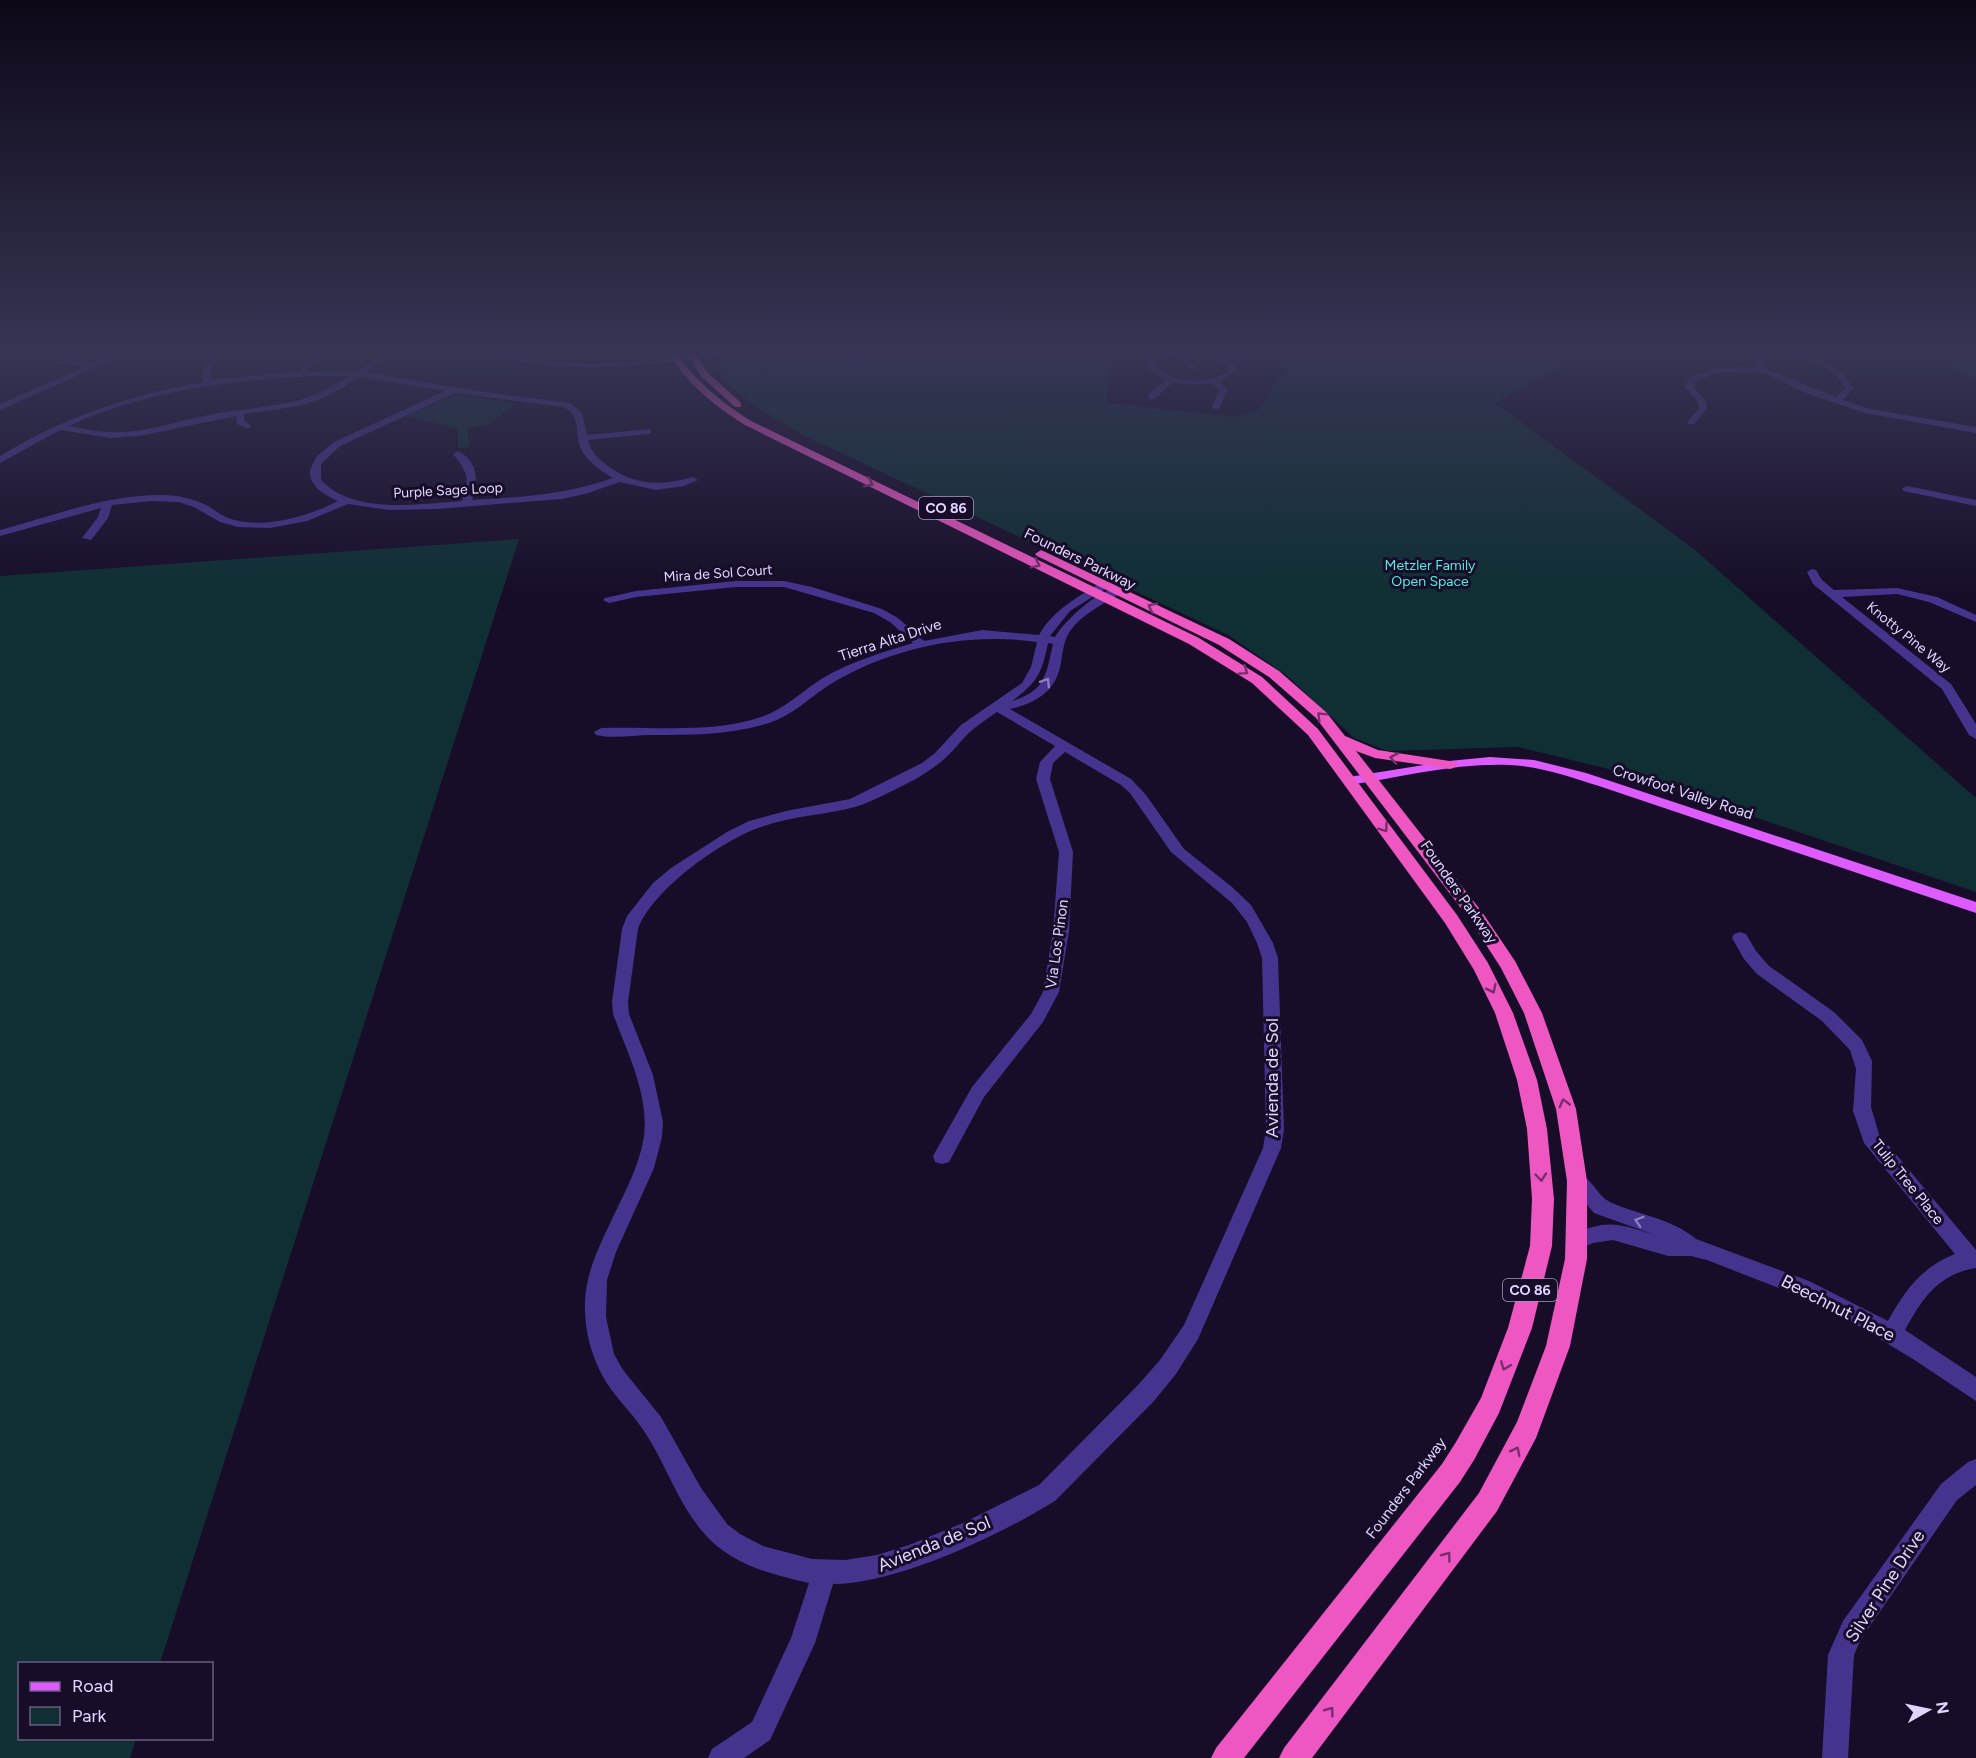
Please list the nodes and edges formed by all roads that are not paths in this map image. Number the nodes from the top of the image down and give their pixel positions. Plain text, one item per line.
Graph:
1 (55, 430) edge
2 (79, 430) edge
3 (151, 430) edge
4 (366, 430) edge
5 (582, 430) edge
6 (763, 430) edge
7 (780, 430) edge
8 (648, 431) dead end
9 (583, 438) junction
10 (458, 454) dead end
11 (0, 460) edge
12 (618, 479) junction
13 (693, 480) dead end
14 (1907, 489) dead end
15 (347, 501) junction
16 (108, 502) junction
17 (466, 503) junction
18 (1976, 503) edge
19 (0, 533) edge
20 (87, 538) dead end
21 (1812, 572) dead end
22 (1106, 591) junction
23 (1831, 594) junction
24 (609, 600) dead end
25 (1976, 619) edge
26 (1043, 639) junction
27 (1059, 641) junction
28 (922, 645) junction
29 (997, 707) junction
30 (601, 732) dead end
31 (1976, 735) edge
32 (1341, 739) junction
33 (1063, 746) junction
34 (1451, 765) junction
35 (1360, 780) junction
36 (1976, 908) edge
37 (1740, 938) dead end
38 (942, 1156) dead end
39 (1576, 1181) junction
40 (1577, 1241) junction
41 (1691, 1247) junction
42 (1974, 1259) edge
43 (1892, 1335) junction
44 (1976, 1390) edge
45 (1976, 1470) edge
46 (823, 1573) junction
47 (721, 1758) edge
48 (1226, 1758) edge
49 (1294, 1758) edge
50 (1835, 1758) edge

1 - 11 street
2 - 3 street
4 - 15 street, Purple Sage Loop
5 - 9 street
6 -> 22 highway, Founders Parkway / CO 86
7 - 22 highway, Founders Parkway / CO 86
8 - 9 street
9 - 12 street
10 - 17 street
12 - 13 street
12 - 17 street, Purple Sage Loop
14 - 18 street
15 - 16 street
15 - 17 street, Purple Sage Loop
16 - 19 street
16 - 20 street
21 - 23 street, Knotty Pine Way
22 - 26 street, Avienda de Sol
22 - 27 street, Avienda de Sol
32 -> 22 highway, Founders Parkway / CO 86
22 -> 35 highway, Founders Parkway / CO 86
23 - 25 street
23 - 31 street, Knotty Pine Way
24 - 28 street, Mira de Sol Court
26 - 27 street, Tierra Alta Drive
26 - 28 street, Tierra Alta Drive
26 - 29 street, Avienda de Sol
29 -> 27 street, Avienda de Sol
28 - 30 street, Tierra Alta Drive
29 - 33 street, Avienda de Sol
29 - 46 street, Avienda de Sol
34 -> 32 highway
32 - 35 highway, Founders Parkway / CO 86
33 - 38 street, Via Los Pinon
33 - 46 street, Avienda de Sol
34 - 35 main road, Crowfoot Valley Road
34 - 36 main road, Crowfoot Valley Road
39 -> 35 highway, Founders Parkway / CO 86
35 -> 48 highway, Founders Parkway / CO 86
37 - 42 street, Tulip Tree Place
39 - 40 highway, Founders Parkway / CO 86
41 -> 39 street, Beechnut Place
40 - 41 street, Beechnut Place
49 -> 40 highway, Founders Parkway / CO 86
41 - 43 street, Beechnut Place
42 - 43 street
43 - 44 street, Beechnut Place
45 - 50 street, Silver Pine Drive
46 - 47 street

